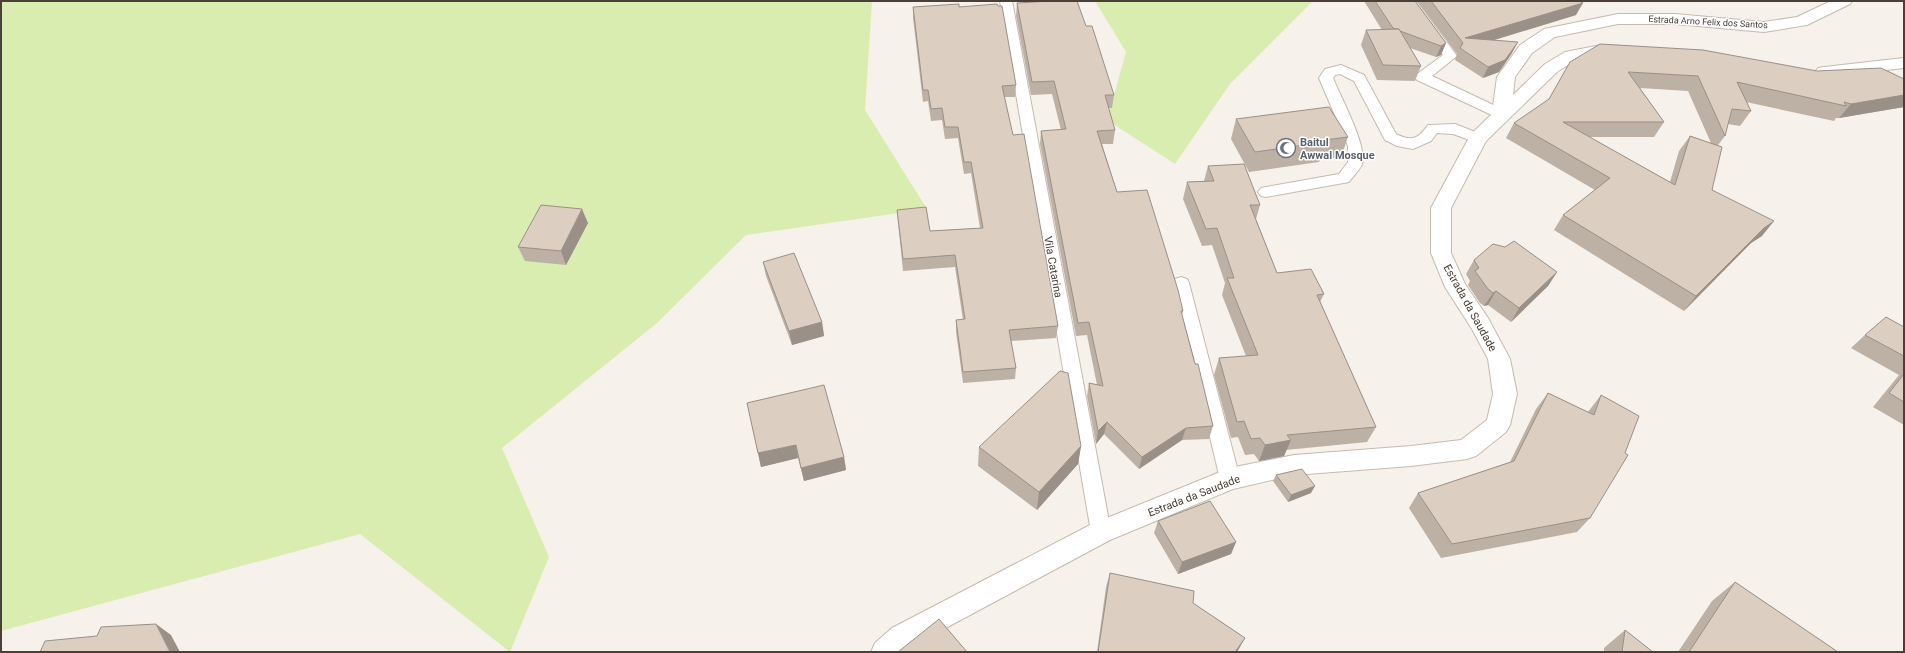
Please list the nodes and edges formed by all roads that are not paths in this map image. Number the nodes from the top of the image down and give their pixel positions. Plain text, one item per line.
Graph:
1 (1006, 1) edge
2 (1410, 1) edge
3 (1844, 1) edge
4 (1630, 50) edge
5 (1904, 63) edge
6 (1809, 72) edge
7 (1501, 114) junction
8 (1478, 138) junction
9 (1266, 192) dead end
10 (1182, 283) dead end
11 (1230, 480) junction
12 (1101, 532) junction
13 (885, 652) edge

1 - 12 lane, Vila Catarina
2 - 7 lane
3 - 7 street, Estrada Arno Felix dos Santos
4 - 7 street, Estrada da Saudade
5 - 6 street
7 - 8 street, Estrada da Saudade
8 - 9 lane
8 - 11 street, Estrada da Saudade
10 - 11 lane
11 - 12 street, Estrada da Saudade
12 - 13 street, Estrada da Saudade

